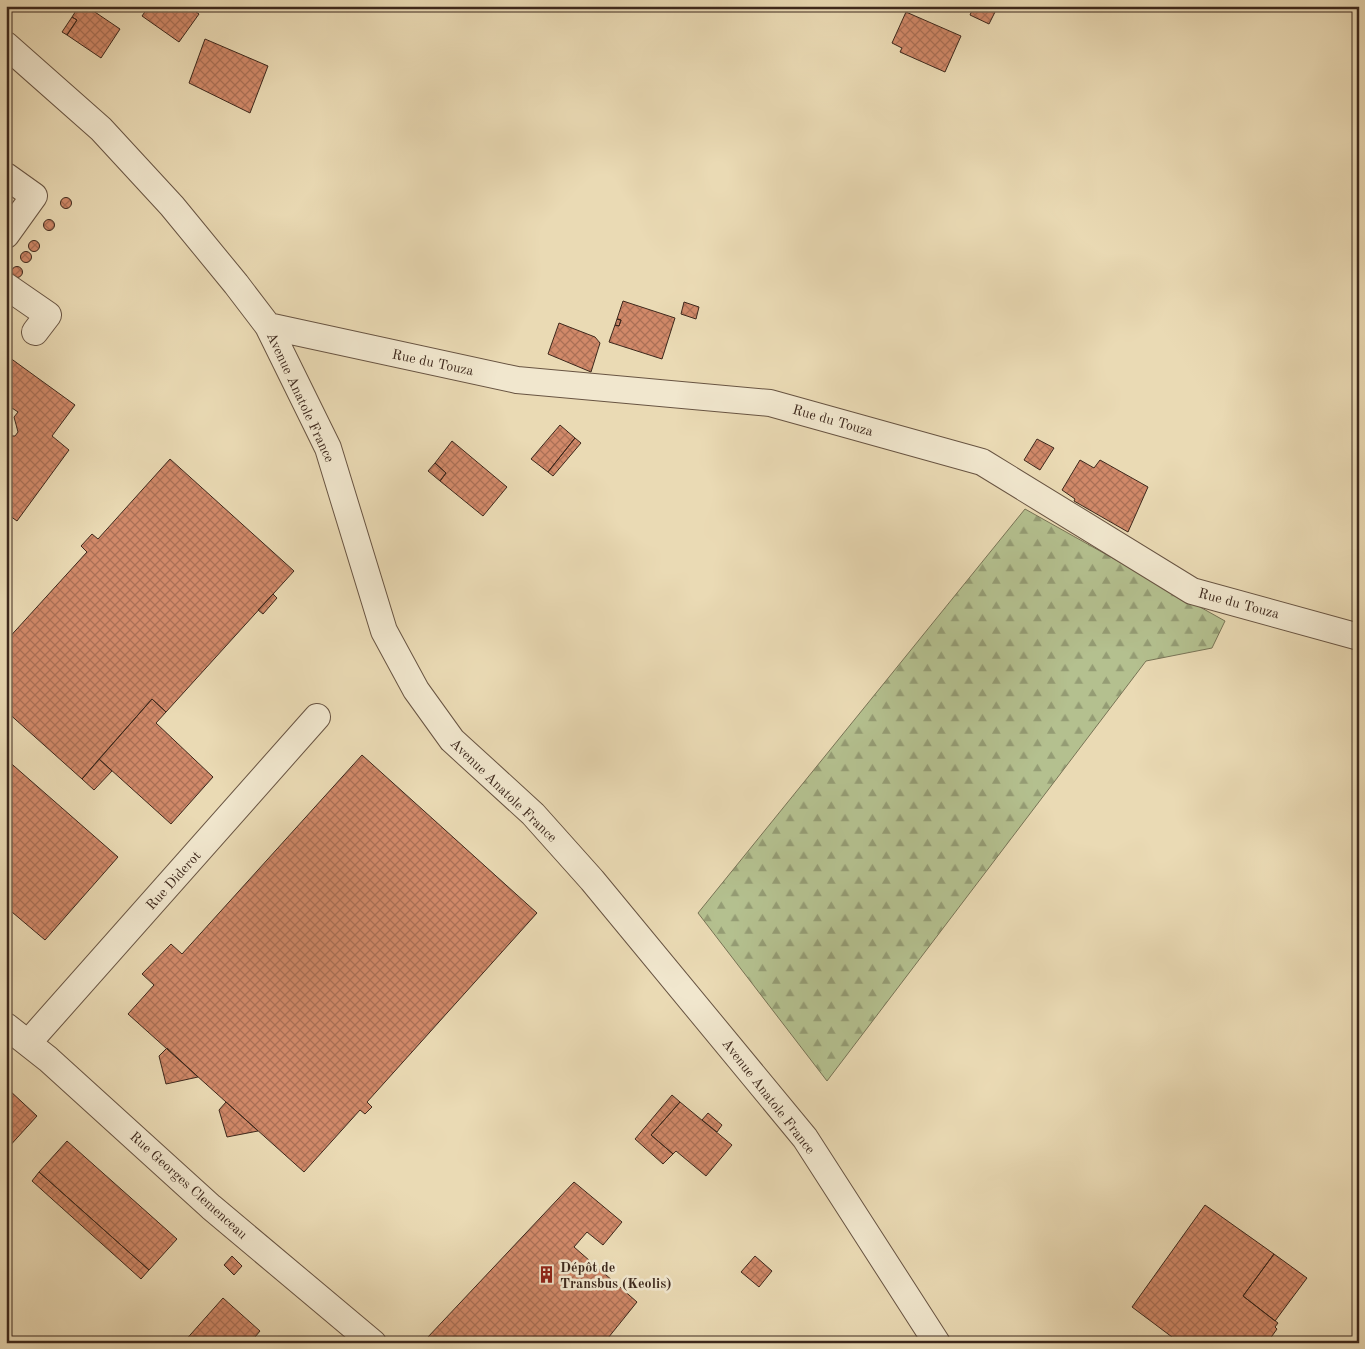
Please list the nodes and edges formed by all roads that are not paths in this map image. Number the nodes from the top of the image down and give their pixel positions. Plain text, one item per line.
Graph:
1 (7, 47) edge
2 (6, 176) edge
3 (6, 235) edge
4 (6, 286) edge
5 (268, 326) junction
6 (35, 332) dead end
7 (1359, 637) edge
8 (318, 717) dead end
9 (6, 1026) edge
10 (28, 1043) junction
11 (373, 1343) edge
12 (937, 1343) edge

1 - 5 street, Avenue Anatole France
2 - 3 street
4 - 6 street
5 - 7 street, Rue du Touza
5 - 12 street, Avenue Anatole France
8 - 10 street, Rue Diderot
9 - 10 street, Rue Georges Clemenceau
10 - 11 street, Rue Georges Clemenceau

